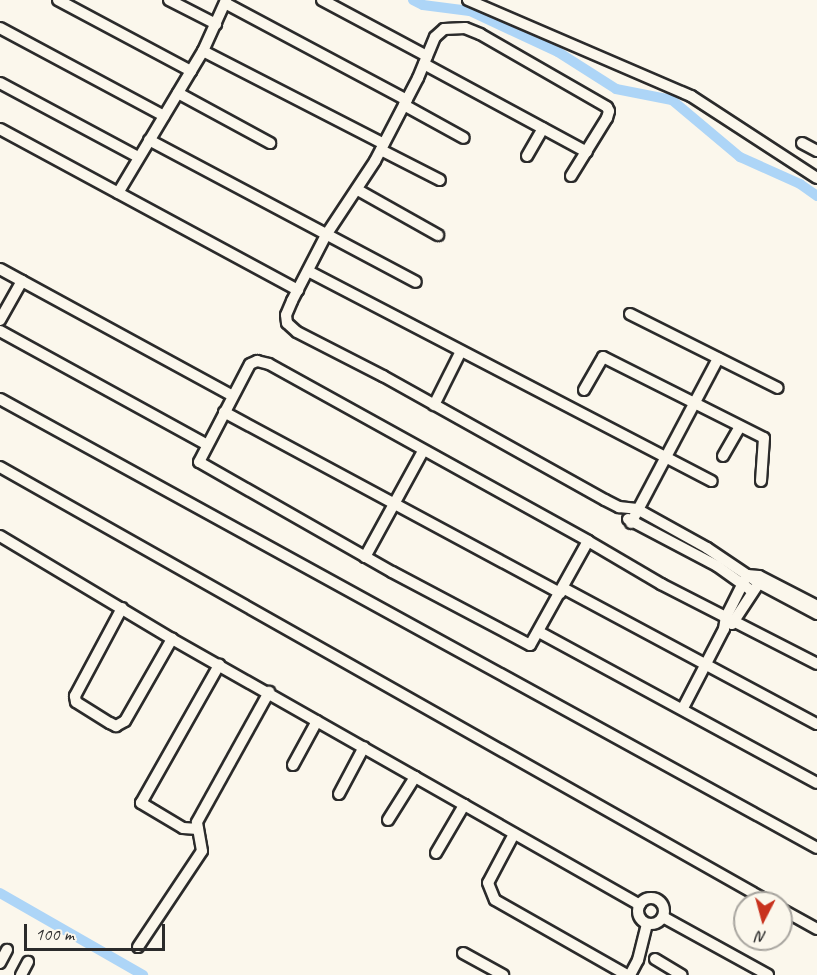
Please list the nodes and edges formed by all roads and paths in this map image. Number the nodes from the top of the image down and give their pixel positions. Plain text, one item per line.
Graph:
1 (58, 0) edge
2 (169, 0) edge
3 (322, 0) edge
4 (468, 0) edge
5 (226, 1) edge
6 (216, 24) junction
7 (0, 28) edge
8 (203, 51) junction
9 (426, 60) junction
10 (191, 71) junction
11 (0, 83) edge
12 (178, 93) junction
13 (405, 102) junction
14 (164, 116) junction
15 (543, 128) junction
16 (0, 129) edge
17 (464, 138) dead end
18 (149, 140) junction
19 (270, 143) dead end
20 (802, 143) dead end
21 (383, 147) junction
22 (817, 151) edge
23 (587, 152) junction
24 (527, 156) dead end
25 (138, 157) junction
26 (571, 176) dead end
27 (817, 178) edge
28 (440, 180) dead end
29 (358, 190) junction
30 (118, 193) junction
31 (326, 235) junction
32 (438, 235) dead end
33 (0, 269) edge
34 (308, 271) junction
35 (22, 281) junction
36 (416, 282) dead end
37 (298, 290) junction
38 (630, 314) dead end
39 (0, 320) edge
40 (0, 332) edge
41 (461, 351) junction
42 (717, 359) junction
43 (777, 388) dead end
44 (584, 390) dead end
45 (233, 396) junction
46 (0, 399) edge
47 (695, 403) junction
48 (434, 405) junction
49 (224, 412) junction
50 (740, 426) junction
51 (207, 445) junction
52 (423, 451) junction
53 (668, 456) junction
54 (723, 456) dead end
55 (0, 467) edge
56 (761, 481) dead end
57 (712, 482) dead end
58 (394, 504) junction
59 (619, 507) junction
60 (637, 509) junction
61 (631, 523) junction
62 (0, 536) edge
63 (588, 541) junction
64 (365, 557) junction
65 (719, 561) junction
66 (744, 578) junction
67 (755, 587) junction
68 (562, 590) junction
69 (817, 606) edge
70 (122, 608) junction
71 (817, 614) edge
72 (731, 620) junction
73 (539, 632) junction
74 (172, 639) junction
75 (706, 664) junction
76 (817, 664) edge
77 (219, 665) junction
78 (269, 692) junction
79 (683, 708) junction
80 (317, 721) junction
81 (817, 724) edge
82 (364, 747) junction
83 (293, 765) dead end
84 (415, 777) junction
85 (817, 783) edge
86 (339, 794) dead end
87 (464, 805) junction
88 (388, 820) dead end
89 (198, 829) junction
90 (513, 834) junction
91 (817, 848) edge
92 (436, 853) dead end
93 (750, 891) edge
94 (640, 905) junction
95 (793, 916) edge
96 (663, 917) junction
97 (647, 924) junction
98 (817, 929) edge
99 (138, 947) dead end
100 (7, 950) dead end
101 (463, 953) dead end
102 (655, 959) dead end
103 (28, 962) dead end
104 (0, 963) edge
105 (21, 975) edge
106 (503, 975) edge
107 (628, 975) edge
108 (682, 975) edge
109 (768, 975) edge

1 - 10 street
2 - 6 street
3 - 9 street
4 - 27 street
5 - 6 street
5 - 13 street
6 - 8 street
7 - 14 street
8 - 10 street
8 - 21 street
9 - 13 street
9 - 15 street
9 - 23 street
10 - 12 street
11 - 25 street
12 - 14 street
12 - 19 street
13 - 17 street
13 - 21 street
14 - 18 street
15 - 23 street
15 - 24 street
16 - 30 street
18 - 25 street
18 - 31 street
20 - 22 street
21 - 28 street
21 - 29 street
23 - 26 street
25 - 30 street
29 - 31 street
29 - 32 street
30 - 37 street
31 - 34 street
31 - 36 street
33 - 35 street
34 - 37 street
34 - 41 street
35 - 39 street
35 - 45 street
37 - 48 street
38 - 42 street
40 - 51 street
41 - 48 street
41 - 53 street
42 - 43 street
42 - 47 street
44 - 47 street
45 - 49 street
45 - 52 street
46 - 91 street
47 - 50 street
47 - 53 street
48 - 59 street
49 - 51 street
49 - 58 street
50 - 54 street
50 - 56 street
51 - 64 street
52 - 58 street
52 - 63 street
53 - 57 street
53 - 60 street
55 - 93 street
58 - 64 street
58 - 68 street
59 - 60 street
59 - 61 street
60 - 61 street
60 - 65 street
61 - 65 street
62 - 70 street
63 - 68 street
63 - 72 street
64 - 73 street
65 - 66 street
66 - 67 street
66 - 69 street
66 - 72 street
67 - 71 street
67 - 72 street
68 - 73 street
68 - 75 street
70 - 74 street
70 - 74 street
72 - 75 street
72 - 76 street
73 - 79 street
74 - 77 street
75 - 79 street
75 - 81 street
77 - 78 street
77 - 89 street
78 - 80 street
78 - 89 street
79 - 85 street
80 - 82 street
80 - 83 street
82 - 84 street
82 - 86 street
84 - 87 street
84 - 88 street
87 - 90 street
87 - 92 street
89 - 99 street
90 - 94 street
90 - 107 street
94 - 96 street
94 - 97 street
95 - 98 street
96 - 97 street
96 - 109 street
97 - 107 street
100 - 104 street
101 - 106 street
102 - 108 street
103 - 105 street

